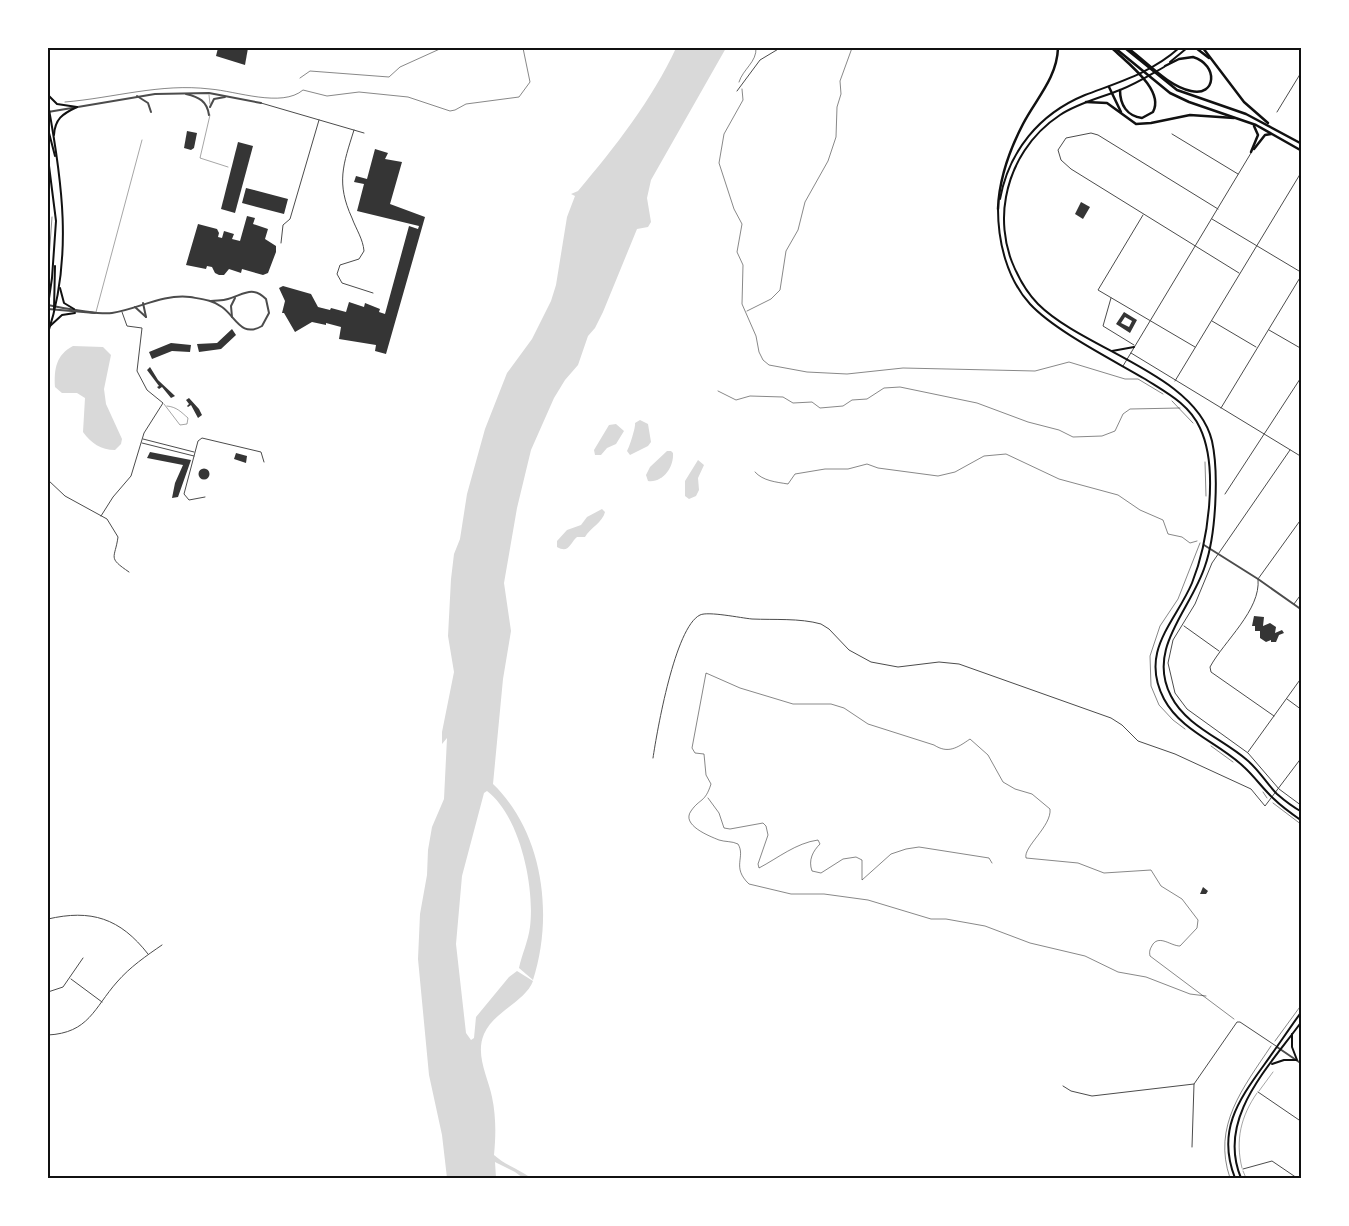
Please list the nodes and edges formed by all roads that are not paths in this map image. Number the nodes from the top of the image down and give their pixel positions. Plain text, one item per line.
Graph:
1 (780, 48) edge
2 (1058, 48) edge
3 (1114, 48) edge
4 (1126, 48) edge
5 (1179, 48) edge
6 (1187, 48) edge
7 (1196, 48) edge
8 (1204, 48) edge
9 (1214, 62) junction
10 (1165, 66) junction
11 (1302, 71) edge
12 (1109, 87) junction
13 (1120, 90) junction
14 (738, 91) dead end
15 (184, 93) junction
16 (208, 93) junction
17 (1112, 93) junction
18 (48, 95) edge
19 (137, 96) junction
20 (228, 96) junction
21 (1086, 102) junction
22 (261, 103) joint
23 (48, 104) edge
24 (76, 107) junction
25 (210, 107) junction
26 (48, 112) edge
27 (151, 112) dead end
28 (1276, 112) dead end
29 (210, 115) junction
30 (1123, 116) junction
31 (1241, 119) junction
32 (319, 120) junction
33 (1251, 123) junction
34 (1271, 126) junction
35 (48, 129) edge
36 (354, 130) junction
37 (364, 133) dead end
38 (1172, 134) dead end
39 (1274, 134) junction
40 (54, 140) junction
41 (142, 140) dead end
42 (1302, 144) edge
43 (1302, 151) edge
44 (1251, 152) junction
45 (48, 158) edge
46 (57, 160) junction
47 (228, 167) dead end
48 (1302, 171) edge
49 (1238, 174) junction
50 (998, 209) junction
51 (1218, 209) junction
52 (1144, 214) junction
53 (1212, 218) junction
54 (281, 243) dead end
55 (1195, 245) junction
56 (1255, 246) junction
57 (54, 256) junction
58 (1300, 271) edge
59 (1239, 273) junction
60 (1301, 276) edge
61 (59, 286) junction
62 (373, 293) dead end
63 (238, 295) junction
64 (1111, 297) junction
65 (211, 301) junction
66 (143, 303) junction
67 (48, 306) edge
68 (54, 306) junction
69 (134, 307) junction
70 (74, 309) junction
71 (54, 310) junction
72 (121, 311) junction
73 (75, 313) junction
74 (96, 313) junction
75 (1211, 320) junction
76 (234, 321) junction
77 (1150, 321) junction
78 (49, 328) junction
79 (1269, 329) junction
80 (48, 333) edge
81 (1134, 346) junction
82 (1195, 348) junction
83 (1257, 348) junction
84 (1302, 349) edge
85 (1110, 351) junction
86 (1131, 353) junction
87 (1126, 361) junction
88 (1123, 366) junction
89 (1302, 376) edge
90 (1175, 381) junction
91 (162, 403) junction
92 (167, 406) junction
93 (1220, 408) junction
94 (1265, 435) junction
95 (142, 439) junction
96 (141, 443) junction
97 (1290, 450) junction
98 (195, 452) junction
99 (194, 456) junction
100 (1302, 457) edge
101 (264, 462) dead end
102 (48, 480) edge
103 (1225, 494) dead end
104 (205, 497) dead end
105 (101, 516) junction
106 (1302, 518) edge
107 (1204, 545) junction
108 (1210, 549) junction
109 (1219, 553) junction
110 (129, 572) dead end
111 (1258, 579) junction
112 (1302, 593) edge
113 (1293, 604) junction
114 (1302, 610) edge
115 (1182, 625) junction
116 (1220, 652) junction
117 (1302, 677) edge
118 (1286, 699) junction
119 (1302, 710) edge
120 (1274, 716) junction
121 (1248, 753) junction
122 (1302, 757) edge
123 (653, 758) dead end
124 (1279, 789) junction
125 (1276, 793) junction
126 (1272, 798) junction
127 (1302, 806) edge
128 (1302, 812) edge
129 (1302, 821) edge
130 (48, 919) edge
131 (162, 945) dead end
132 (149, 954) junction
133 (83, 958) dead end
134 (70, 978) junction
135 (48, 992) edge
136 (103, 1002) junction
137 (1302, 1011) edge
138 (1302, 1021) edge
139 (1293, 1034) junction
140 (48, 1035) edge
141 (1277, 1047) junction
142 (1281, 1049) junction
143 (1297, 1060) junction
144 (1302, 1062) edge
145 (1270, 1065) junction
146 (1273, 1072) dead end
147 (1194, 1084) junction
148 (1063, 1086) dead end
149 (1258, 1092) junction
150 (1302, 1122) edge
151 (1192, 1147) dead end
152 (1243, 1169) junction
153 (1235, 1178) edge
154 (1241, 1178) edge
155 (1246, 1178) edge
156 (1297, 1178) edge

1 - 14 street
2 - 50 highway
3 - 13 highway
3 - 31 highway
4 - 10 highway
4 - 34 highway
5 - 12 main road
6 - 10 main road
7 - 9 highway
8 - 9 highway
9 - 34 highway
10 - 13 main road
11 - 28 street
12 - 17 highway
12 - 50 main road
13 - 17 main road
15 - 16 street
15 - 19 street
15 - 29 street
16 - 20 street
16 - 25 lane
17 - 21 main road
17 - 30 highway
18 - 24 main road
19 - 24 street
19 - 27 street
20 - 22 street
20 - 25 street
21 - 30 highway
21 - 85 main road
22 - 32 street
23 - 26 main road
24 - 26 street
24 - 40 main road
25 - 29 lane
26 - 40 main road
29 - 47 lane
30 - 31 highway
31 - 33 highway
32 - 36 street
32 - 54 street
33 - 39 highway
33 - 44 highway
34 - 42 highway
35 - 46 main road
36 - 37 street
36 - 62 street
38 - 49 street
39 - 43 highway
39 - 44 highway
40 - 46 main road
41 - 74 lane
44 - 49 street
45 - 57 main road
46 - 61 main road
48 - 56 street
49 - 51 street
50 - 88 main road
51 - 52 street
51 - 53 street
52 - 55 street
52 - 64 street
53 - 55 street
53 - 56 street
55 - 59 street
55 - 77 street
56 - 58 street
56 - 59 street
57 - 67 main road
57 - 68 main road
58 - 60 street
59 - 75 street
60 - 79 street
61 - 68 main road
61 - 70 main road
63 - 65 street
63 - 76 street
63 - 76 street
64 - 77 street
64 - 81 street
65 - 66 street
65 - 76 street
66 - 69 street
66 - 69 street
67 - 68 street
67 - 71 street
68 - 70 street
68 - 71 main road
69 - 72 street
70 - 74 street
71 - 73 street
71 - 78 main road
72 - 74 street
72 - 91 street
73 - 74 street
73 - 78 main road
75 - 82 street
75 - 83 street
77 - 81 street
77 - 82 street
78 - 80 main road
79 - 83 street
79 - 84 street
81 - 85 main road
81 - 86 street
82 - 90 street
83 - 93 street
85 - 87 main road
86 - 87 street
86 - 90 street
87 - 88 street
87 - 108 main road
88 - 107 main road
89 - 94 street
90 - 93 street
91 - 92 lane
91 - 95 street
92 - 92 lane
93 - 94 street
94 - 97 street
94 - 103 street
95 - 96 street
95 - 98 street
96 - 99 street
96 - 105 street
97 - 100 street
97 - 109 street
98 - 99 street
98 - 101 street
99 - 104 street
102 - 105 street
105 - 110 street
106 - 111 street
107 - 108 street
107 - 126 main road
108 - 109 street
108 - 125 main road
109 - 111 street
109 - 115 street
111 - 113 street
111 - 116 street
112 - 113 street
113 - 114 street
115 - 116 street
115 - 121 street
116 - 120 street
117 - 118 street
118 - 119 street
118 - 120 street
120 - 121 street
121 - 124 street
122 - 124 street
123 - 126 street
124 - 125 street
124 - 127 street
125 - 126 street
125 - 128 main road
126 - 129 main road
130 - 132 street
131 - 132 street
132 - 136 street
133 - 134 street
134 - 135 street
134 - 136 street
136 - 140 street
137 - 141 main road
138 - 139 main road
139 - 142 main road
139 - 143 main road
141 - 142 street
141 - 147 street
141 - 153 main road
142 - 143 street
142 - 145 main road
143 - 144 street
143 - 145 main road
145 - 154 main road
146 - 149 lane
147 - 148 street
147 - 151 street
149 - 150 street
149 - 152 lane
152 - 155 lane
152 - 156 street

